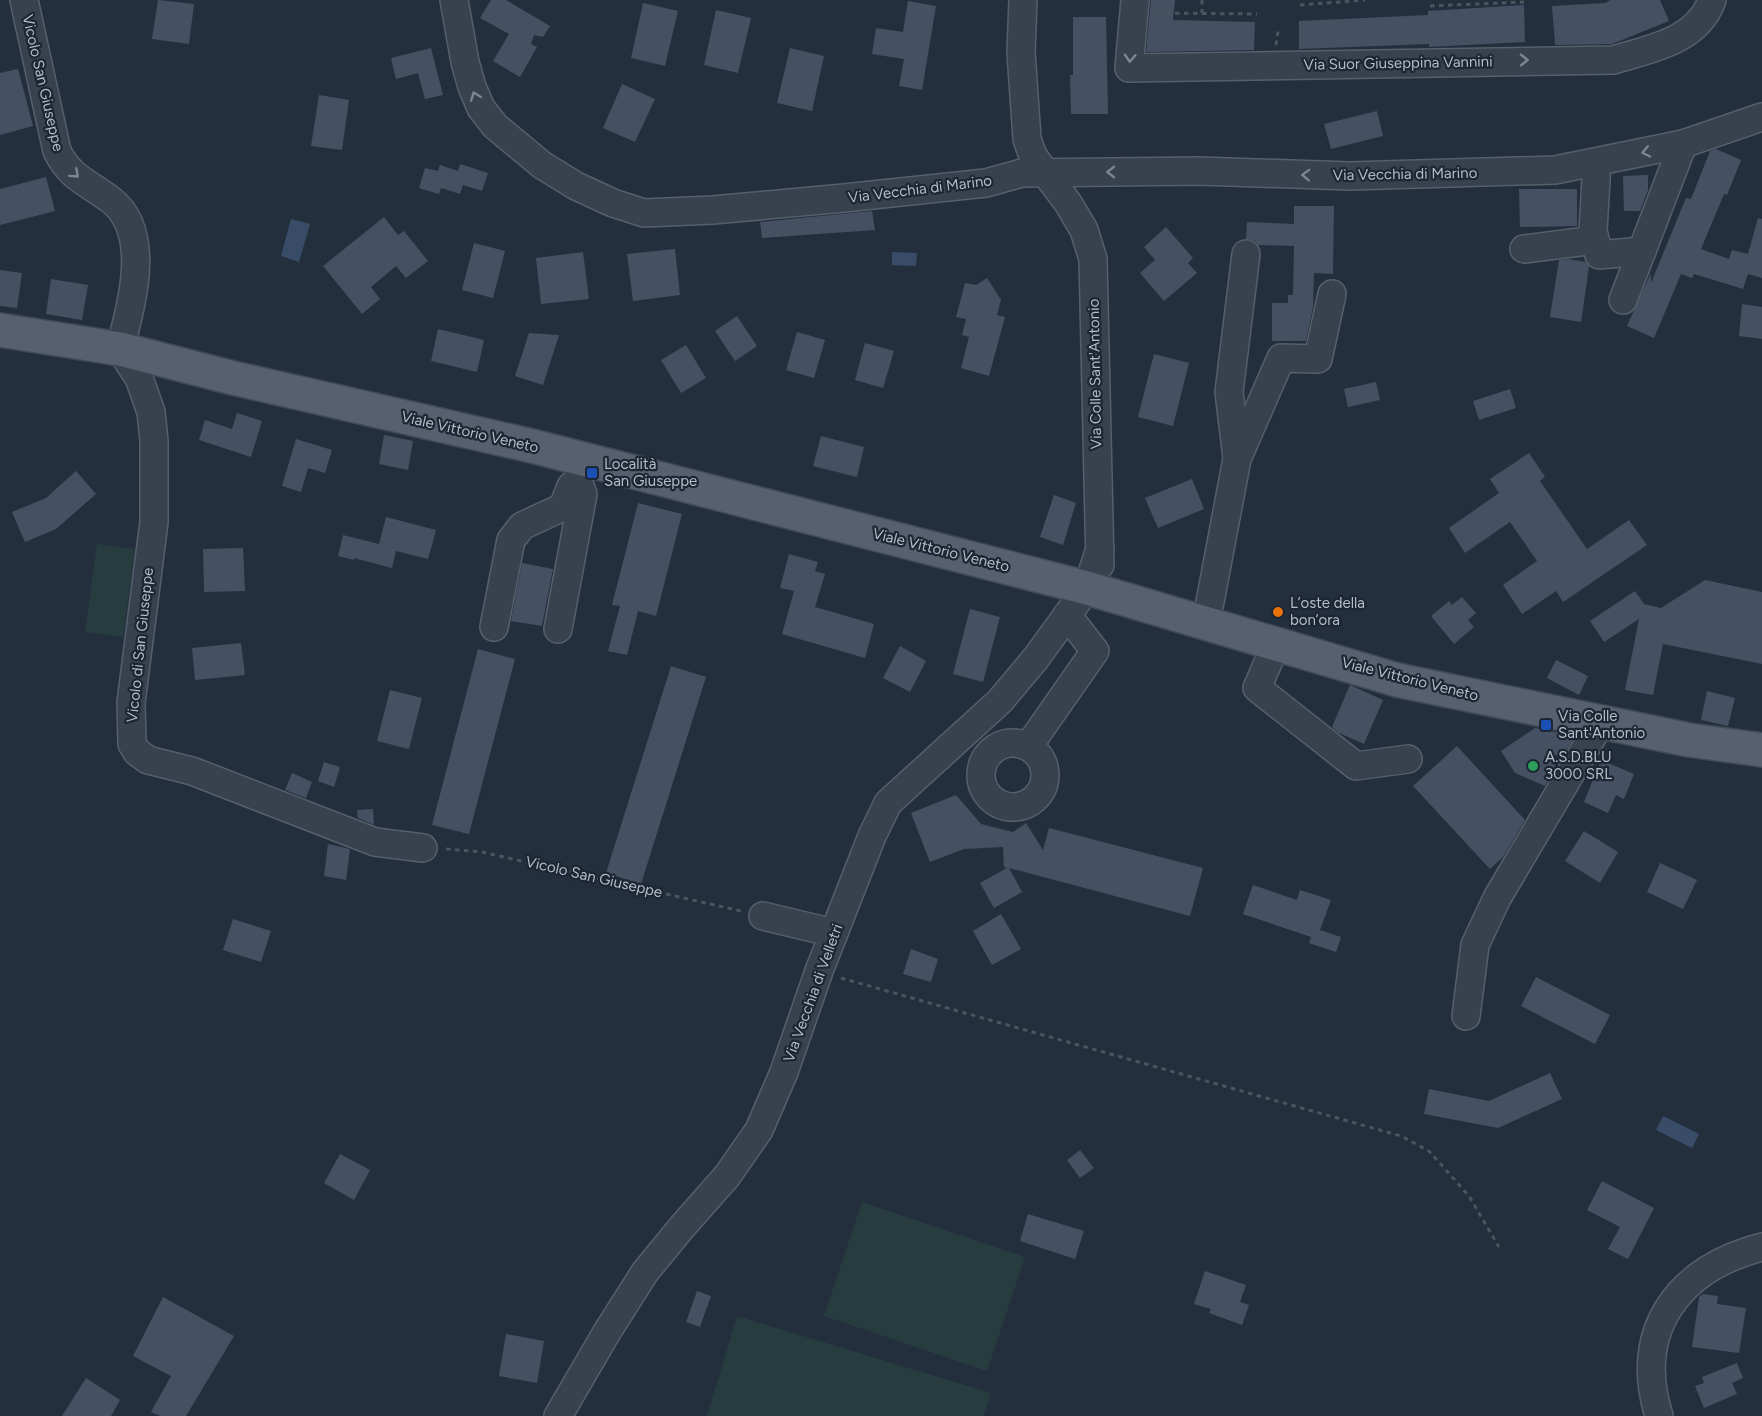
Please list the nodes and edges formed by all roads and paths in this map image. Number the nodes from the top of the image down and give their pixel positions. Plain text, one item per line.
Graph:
1 (24, 0) edge
2 (454, 0) edge
3 (1023, 0) edge
4 (1202, 0) edge
5 (1365, 0) edge
6 (1712, 0) edge
7 (1460, 2) edge
8 (1524, 2) dead end
9 (1300, 5) dead end
10 (1134, 6) edge
11 (1430, 6) dead end
12 (1202, 13) junction
13 (1257, 14) dead end
14 (1762, 117) edge
15 (1683, 144) junction
16 (1597, 162) junction
17 (1045, 173) junction
18 (1595, 240) junction
19 (1524, 249) dead end
20 (1642, 251) junction
21 (1246, 254) dead end
22 (1332, 294) dead end
23 (1623, 300) dead end
24 (0, 330) edge
25 (120, 349) junction
26 (1237, 459) junction
27 (581, 471) junction
28 (1094, 590) junction
29 (1067, 615) junction
30 (1206, 623) junction
31 (494, 627) dead end
32 (558, 629) dead end
33 (1276, 644) junction
34 (1601, 722) junction
35 (1028, 747) dead end
36 (1762, 750) edge
37 (1408, 759) dead end
38 (423, 848) joint
39 (764, 916) joint
40 (834, 933) junction
41 (819, 972) junction
42 (1466, 1016) dead end
43 (1499, 1247) dead end
44 (1762, 1247) edge
45 (558, 1416) edge
46 (1659, 1416) edge

1 -> 25 street, Vicolo San Giuseppe
17 -> 2 street, Via Vecchia di Marino
3 - 17 street
4 - 12 path
5 - 9 path
10 -> 6 street, Via Suor Giuseppina Vannini
7 - 8 path
7 - 11 path
10 - 12 path
12 - 13 path
14 - 15 street, Via Vecchia di Marino
15 -> 16 street, Via Vecchia di Marino
15 - 20 street
16 -> 17 street, Via Vecchia di Marino
16 - 18 street
17 - 28 street, Via Colle Sant'Antonio
18 - 19 street
18 - 20 street
20 - 23 street
21 - 26 street
22 - 26 street
24 - 25 main road, Viale Vittorio Veneto
25 - 27 main road, Viale Vittorio Veneto
25 - 38 street, Vicolo di San Giuseppe
26 - 30 street
27 - 28 main road, Viale Vittorio Veneto
27 - 31 street
27 - 32 street
28 - 29 street, Via Vecchia di Velletri
28 - 30 main road, Viale Vittorio Veneto
29 - 35 street
29 - 40 street, Via Vecchia di Velletri
30 - 33 main road, Viale Vittorio Veneto
33 - 34 main road, Viale Vittorio Veneto
33 - 37 street
34 - 36 main road, Viale Vittorio Veneto
34 - 42 street
38 - 39 path, Vicolo San Giuseppe
39 - 40 street
40 - 41 street, Via Vecchia di Velletri
41 - 43 path
41 - 45 street, Via Vecchia di Velletri
44 - 46 street

